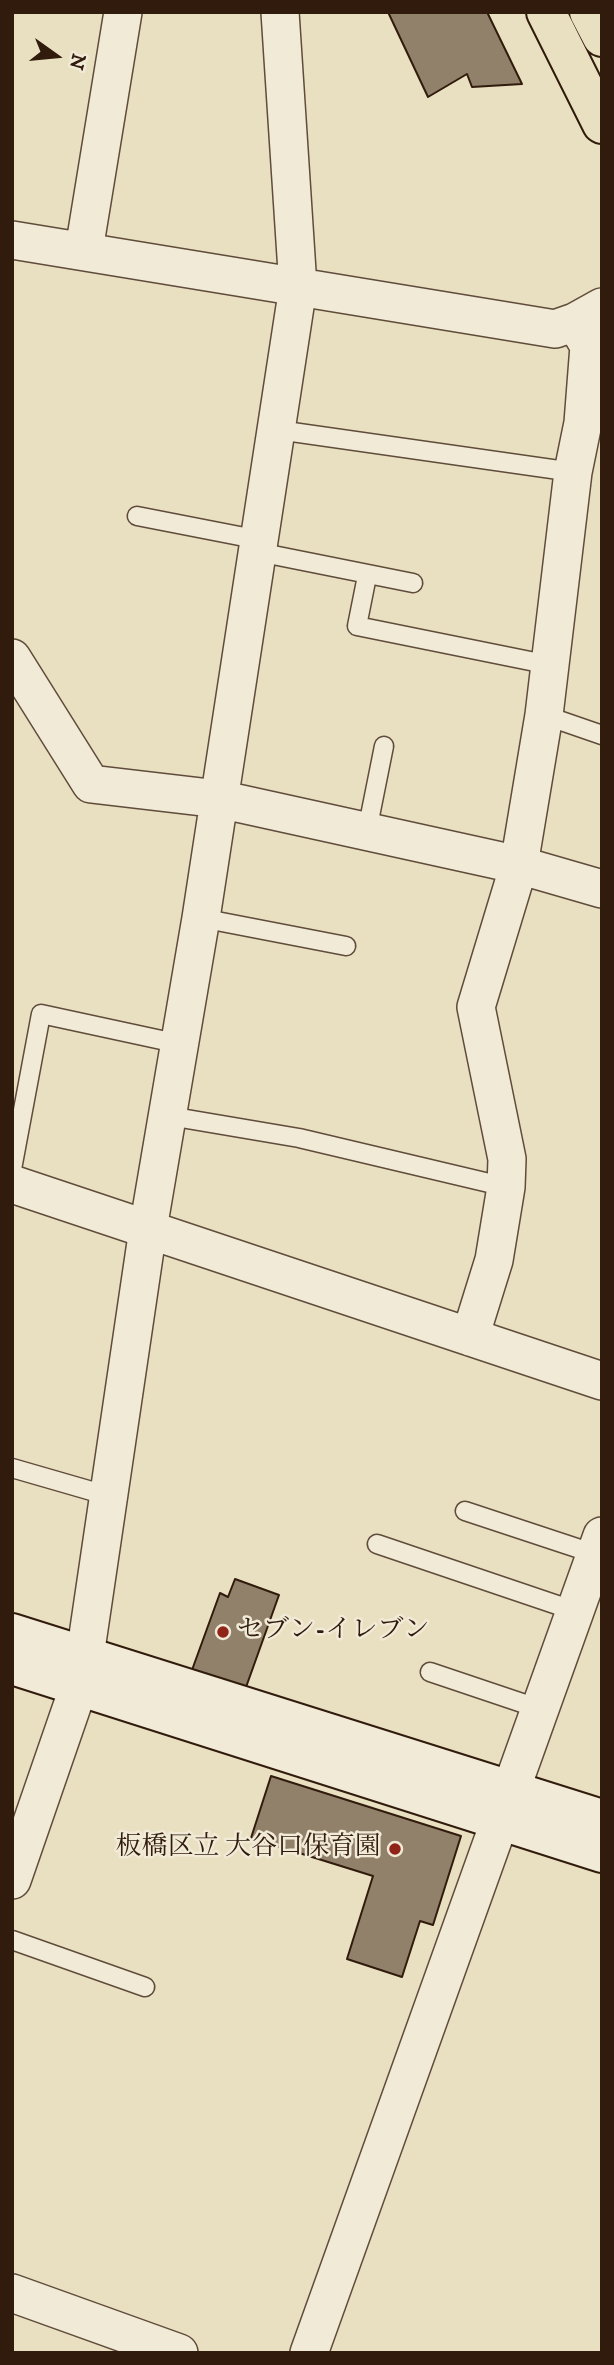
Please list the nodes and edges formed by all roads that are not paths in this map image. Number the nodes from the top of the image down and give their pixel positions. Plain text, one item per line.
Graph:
1 (122, 12) edge
2 (280, 12) edge
3 (545, 12) edge
4 (589, 12) edge
5 (602, 37) edge
6 (602, 124) edge
7 (12, 240) edge
8 (84, 250) junction
9 (298, 287) junction
10 (588, 315) edge
11 (278, 430) junction
12 (573, 472) junction
13 (137, 516) dead end
14 (259, 546) junction
15 (367, 576) junction
16 (413, 583) dead end
17 (12, 658) edge
18 (550, 664) junction
19 (544, 715) junction
20 (602, 735) edge
21 (384, 746) dead end
22 (219, 799) junction
23 (367, 831) junction
24 (519, 865) junction
25 (602, 889) edge
26 (201, 918) junction
27 (346, 946) dead end
28 (180, 1044) junction
29 (169, 1116) junction
30 (12, 1169) edge
31 (12, 1184) edge
32 (506, 1187) junction
33 (148, 1229) junction
34 (470, 1337) junction
35 (602, 1381) edge
36 (12, 1468) edge
37 (109, 1496) junction
38 (465, 1511) dead end
39 (377, 1544) dead end
40 (598, 1545) edge
41 (575, 1611) junction
42 (12, 1633) edge
43 (12, 1665) edge
44 (82, 1671) junction
45 (430, 1672) dead end
46 (540, 1709) junction
47 (505, 1805) junction
48 (602, 1819) edge
49 (602, 1853) edge
50 (12, 1880) edge
51 (12, 1940) edge
52 (145, 1987) dead end
53 (12, 2293) edge
54 (179, 2353) edge
55 (309, 2353) edge

1 - 8 street
2 - 9 street
3 - 6 main road
4 - 5 main road
7 - 8 street
8 - 9 street
9 - 10 street
9 - 11 street
10 - 12 street
11 - 12 lane
11 - 14 street
12 - 18 street
13 - 14 lane
14 - 15 lane
14 - 22 street
15 - 16 lane
15 - 18 lane
17 - 22 street
18 - 19 street
19 - 20 lane
19 - 24 street
21 - 23 lane
22 - 23 street
22 - 26 street
23 - 24 street
24 - 25 street
24 - 32 street
26 - 27 lane
26 - 28 street
28 - 29 street
28 - 30 lane
29 - 32 lane
29 - 33 street
31 - 33 street
32 - 34 street
33 - 34 street
33 - 37 street
34 - 35 street
36 - 37 lane
37 - 44 street
38 - 40 lane
39 - 41 lane
40 - 41 street
41 - 46 street
42 - 44 street
43 - 44 street
44 - 47 street
44 - 50 street
45 - 46 lane
46 - 47 street
47 - 48 street
47 - 49 street
47 - 55 street
51 - 52 lane
53 - 54 street

